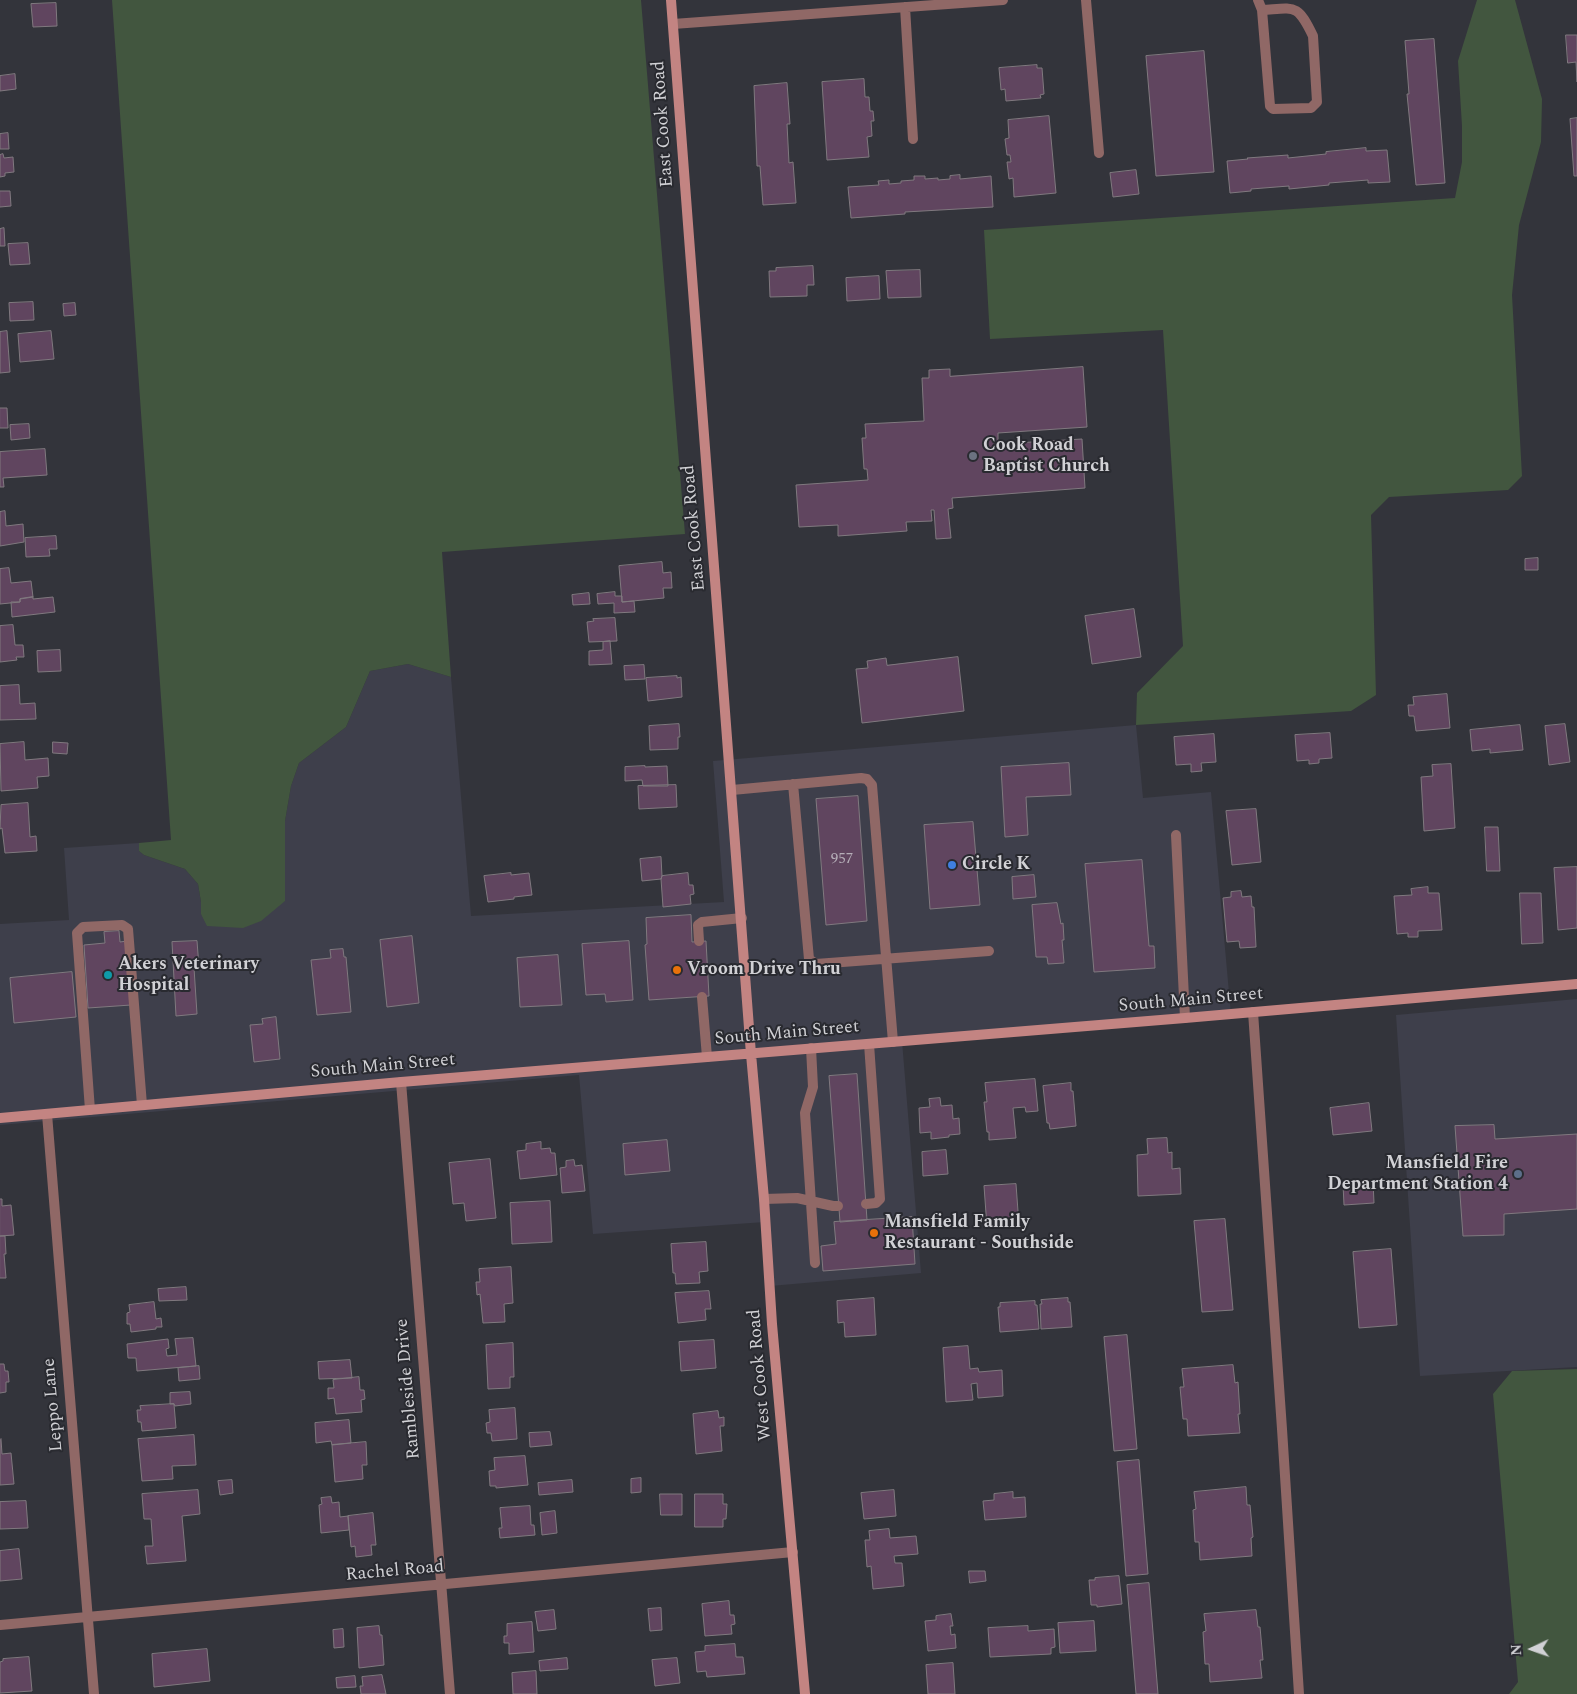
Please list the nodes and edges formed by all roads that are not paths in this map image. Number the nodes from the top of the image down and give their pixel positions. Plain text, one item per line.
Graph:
1 (671, 0) edge
2 (1003, 0) edge
3 (1086, 0) edge
4 (1260, 5) edge
5 (905, 7) junction
6 (673, 24) junction
7 (913, 139) dead end
8 (1099, 153) dead end
9 (793, 784) junction
10 (732, 790) junction
11 (1176, 835) dead end
12 (742, 918) junction
13 (699, 941) dead end
14 (988, 951) dead end
15 (886, 959) junction
16 (1577, 984) edge
17 (702, 997) dead end
18 (1253, 1012) junction
19 (1185, 1018) junction
20 (893, 1042) junction
21 (869, 1044) junction
22 (811, 1048) junction
23 (751, 1054) junction
24 (707, 1057) junction
25 (401, 1082) junction
26 (142, 1105) junction
27 (90, 1110) junction
28 (47, 1114) junction
29 (0, 1118) edge
30 (764, 1199) junction
31 (811, 1201) junction
32 (866, 1204) dead end
33 (838, 1206) dead end
34 (816, 1263) dead end
35 (793, 1552) junction
36 (442, 1584) junction
37 (88, 1615) junction
38 (0, 1625) edge
39 (94, 1694) edge
40 (450, 1694) edge
41 (804, 1694) edge
42 (1299, 1694) edge

1 - 6 main road, East Cook Road
2 - 5 street
3 - 8 street
4 - 4 street
5 - 6 street
5 - 7 street
6 - 10 main road, East Cook Road
9 - 10 street
9 - 15 street
9 - 15 street
10 - 12 main road, East Cook Road
11 - 19 street
12 - 13 street
12 - 23 main road, East Cook Road
14 - 15 street
15 - 20 street
16 - 18 main road, South Main Street
17 - 24 street
18 - 19 main road, South Main Street
18 - 42 street
19 - 20 main road, South Main Street
20 - 21 main road, South Main Street
21 - 22 main road, South Main Street
21 - 32 street
22 - 23 main road, South Main Street
22 - 31 street
23 - 24 main road, South Main Street
23 - 30 main road, West Cook Road
24 - 25 main road, South Main Street
25 - 26 main road, South Main Street
25 - 36 street, Rambleside Drive
26 - 27 main road, South Main Street
26 - 27 street
27 - 28 main road, South Main Street
28 - 29 main road, South Main Street
28 - 37 street, Leppo Lane
30 - 31 street
30 - 35 main road, West Cook Road
31 - 33 street
31 - 34 street
35 - 36 street, Rachel Road
35 - 41 main road, West Cook Road
36 - 37 street, Rachel Road
36 - 40 street, Rambleside Drive
37 - 38 street, Rachel Road
37 - 39 street, Leppo Lane

